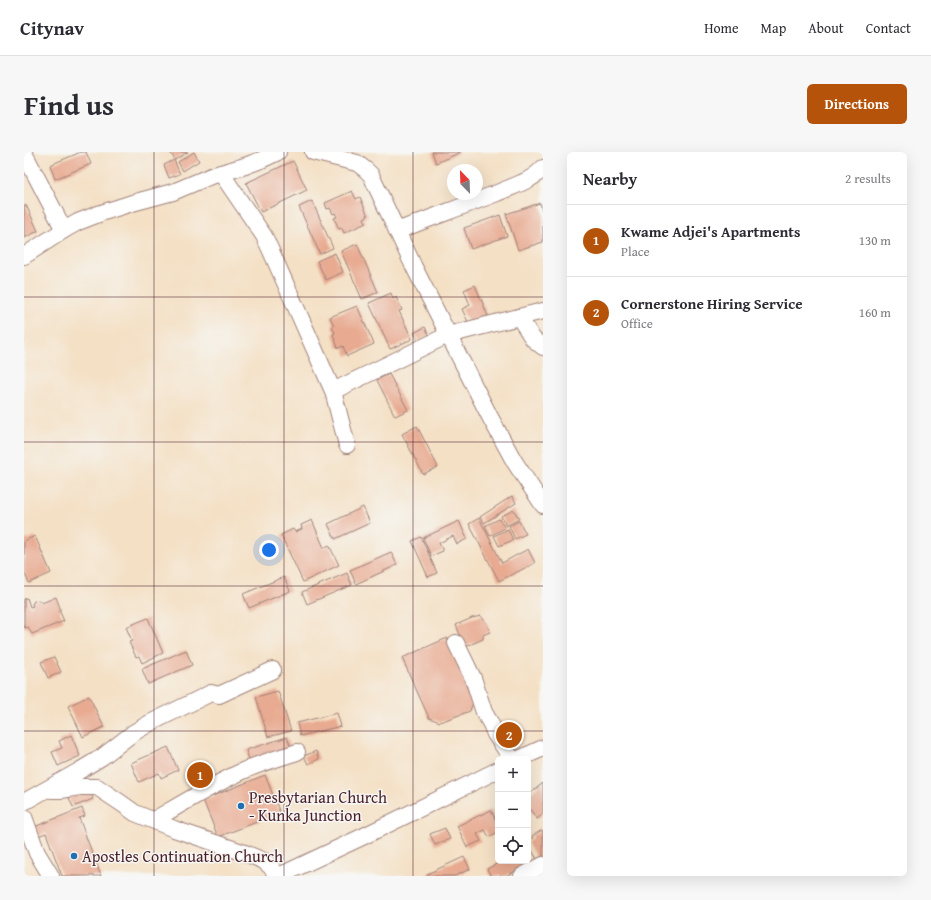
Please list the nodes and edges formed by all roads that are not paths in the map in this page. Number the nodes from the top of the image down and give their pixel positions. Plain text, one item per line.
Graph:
1 (278, 152) edge
2 (313, 152) edge
3 (24, 153) edge
4 (543, 168) edge
5 (221, 172) junction
6 (64, 230) junction
7 (397, 231) junction
8 (24, 256) edge
9 (543, 311) edge
10 (519, 317) junction
11 (448, 335) junction
12 (543, 347) edge
13 (333, 391) junction
14 (347, 445) dead end
15 (543, 505) edge
16 (456, 643) dead end
17 (273, 670) dead end
18 (543, 748) edge
19 (298, 752) dead end
20 (510, 756) edge
21 (526, 756) edge
22 (495, 771) edge
23 (45, 790) junction
24 (24, 802) edge
25 (24, 817) edge
26 (154, 820) junction
27 (543, 865) edge
28 (51, 876) edge
29 (279, 876) edge
30 (522, 876) edge

1 - 5 street
2 - 7 street
3 - 6 street
4 - 7 street
5 - 6 street
5 - 13 street
6 - 8 street
7 - 11 street
9 - 10 street
10 - 11 street
10 - 12 street
11 - 13 street
11 - 15 street
13 - 14 street
16 - 20 street
17 - 23 street
18 - 21 street
19 - 26 street
22 - 29 street
23 - 24 street
23 - 26 street
25 - 28 street
26 - 29 street
27 - 30 street

